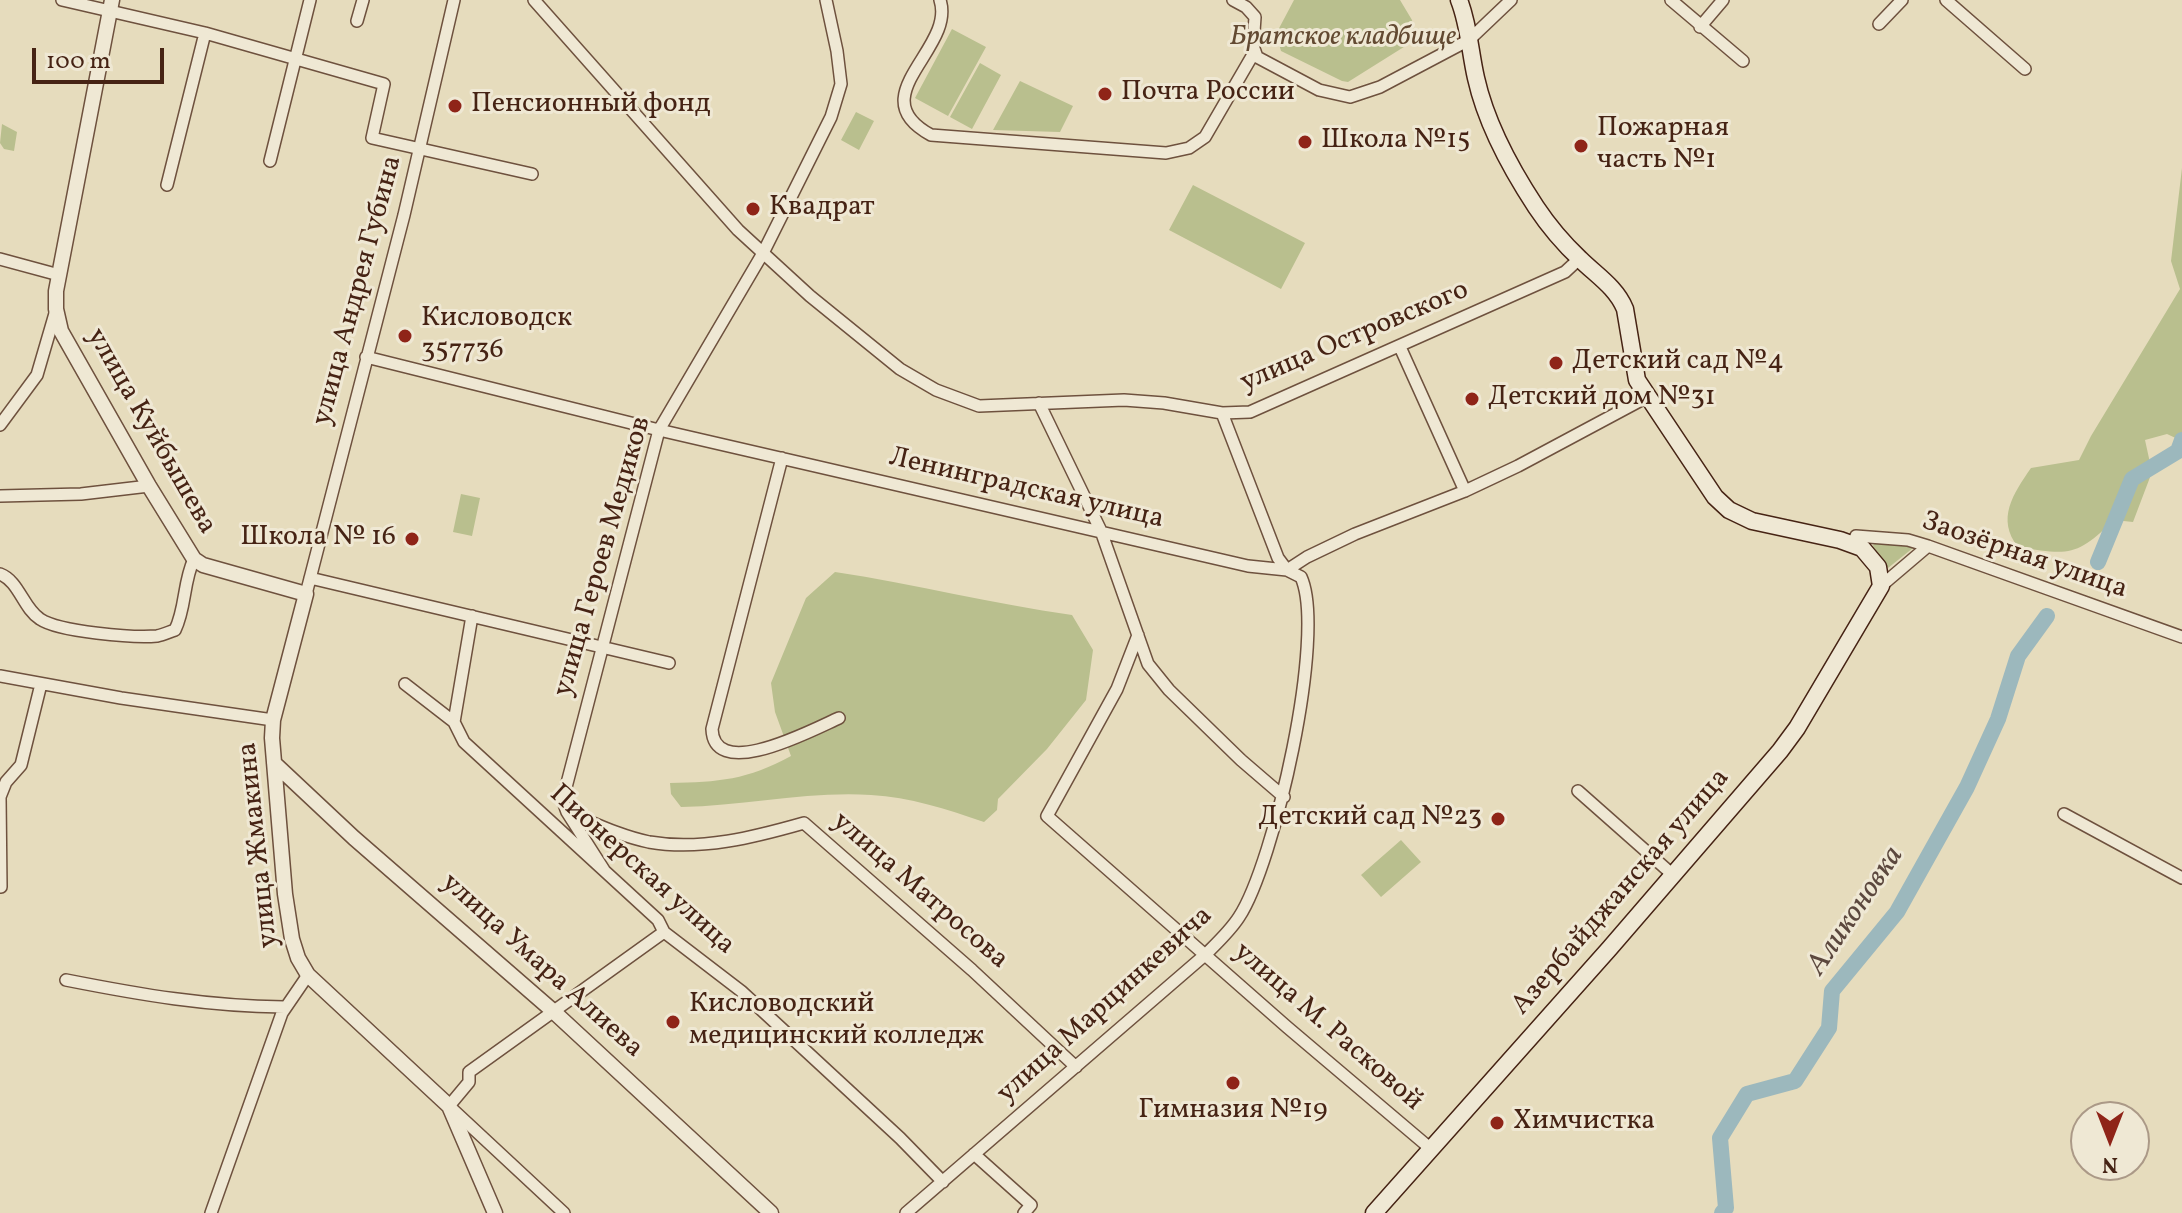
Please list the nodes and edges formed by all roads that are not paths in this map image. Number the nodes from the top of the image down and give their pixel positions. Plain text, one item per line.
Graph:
1 (62, 0) edge
2 (310, 0) edge
3 (363, 0) edge
4 (454, 0) edge
5 (534, 0) edge
6 (826, 0) edge
7 (940, 0) edge
8 (1233, 0) edge
9 (1459, 0) edge
10 (1511, 0) edge
11 (1671, 0) edge
12 (1723, 0) edge
13 (1902, 0) edge
14 (1946, 0) edge
15 (111, 6) edge
16 (357, 21) dead end
17 (1879, 24) dead end
18 (1700, 27) junction
19 (205, 33) junction
20 (1469, 40) junction
21 (1255, 51) junction
22 (294, 60) junction
23 (1743, 61) dead end
24 (2025, 69) dead end
25 (420, 149) junction
26 (270, 161) dead end
27 (532, 174) dead end
28 (167, 185) dead end
29 (763, 253) junction
30 (0, 259) edge
31 (1579, 259) junction
32 (59, 275) junction
33 (56, 309) junction
34 (1400, 347) junction
35 (366, 357) junction
36 (1647, 397) junction
37 (1039, 403) junction
38 (1222, 413) junction
39 (0, 425) edge
40 (659, 430) junction
41 (782, 458) junction
42 (149, 486) junction
43 (1465, 491) junction
44 (0, 496) edge
45 (1101, 531) junction
46 (1853, 544) junction
47 (1928, 546) junction
48 (194, 559) junction
49 (1287, 570) junction
50 (0, 574) edge
51 (310, 578) junction
52 (1881, 586) junction
53 (306, 594) junction
54 (472, 616) junction
55 (1138, 635) junction
56 (2182, 637) edge
57 (603, 645) junction
58 (669, 663) dead end
59 (0, 676) edge
60 (41, 684) junction
61 (405, 684) dead end
62 (839, 718) dead end
63 (273, 720) junction
64 (454, 722) junction
65 (274, 763) junction
66 (1578, 791) dead end
67 (1284, 797) junction
68 (567, 812) junction
69 (2064, 814) dead end
70 (604, 870) junction
71 (1673, 875) junction
72 (2182, 878) edge
73 (1, 887) edge
74 (664, 932) junction
75 (1206, 954) junction
76 (308, 975) junction
77 (66, 980) dead end
78 (284, 1007) junction
79 (553, 1011) junction
80 (1076, 1067) junction
81 (449, 1106) junction
82 (1431, 1149) junction
83 (974, 1154) junction
84 (943, 1182) junction
85 (211, 1213) edge
86 (495, 1213) edge
87 (564, 1213) edge
88 (771, 1213) edge
89 (906, 1213) edge
90 (1024, 1213) edge
91 (1374, 1213) edge

1 - 15 street
2 - 22 street
3 - 16 street
4 - 25 street, улица Андрея Губина
5 - 29 street, улица Островского
6 - 29 street, улица Героев Медиков
7 - 21 street
8 - 21 street
9 - 20 main road
10 - 20 street
11 - 18 street
12 - 18 street
13 - 17 street
14 - 24 street
15 - 19 street
15 - 32 street, улица Куйбышева
18 - 23 street
19 - 22 street
19 - 28 street
20 - 21 street
20 - 31 main road
22 - 25 street
22 - 26 street
25 - 27 street
25 - 35 street, улица Андрея Губина
29 - 37 street, улица Островского
29 - 40 street, улица Героев Медиков
30 - 32 street
31 - 34 street, улица Островского
31 - 36 main road
32 - 33 street, улица Куйбышева
33 - 39 street, улица Куйбышева
33 - 42 street, улица Куйбышева
34 - 38 street, улица Островского
34 - 43 street
35 - 40 street, Ленинградская улица
35 - 51 street, улица Андрея Губина
36 - 43 street
36 - 46 main road
37 - 38 street, улица Островского
37 - 45 street
38 - 49 street, улица Марцинкевича
40 - 41 street, Ленинградская улица
40 - 57 street, улица Героев Медиков
41 - 45 street, Ленинградская улица
41 - 62 street
42 - 44 street
42 - 48 street, улица Куйбышева
43 - 49 street
45 - 49 street, Ленинградская улица
45 - 55 street
46 - 47 street, Заозёрная улица
46 - 52 main road
47 - 52 street
47 - 56 street, Заозёрная улица
48 - 50 street
48 - 53 street, улица Куйбышева
49 - 67 street, улица Марцинкевича
51 - 53 street, улица Андрея Губина
51 - 54 street
52 - 71 main road, Азербайджанская улица
53 - 63 street, улица Жмакина
54 - 57 street
54 - 64 street
55 - 67 street
55 - 75 street, улица М. Расковой
57 - 58 street
57 - 68 street, улица Героев Медиков
59 - 60 street
60 - 63 street
60 - 73 street
61 - 64 street, Пионерская улица
63 - 65 street, улица Жмакина
64 - 70 street, Пионерская улица
65 - 76 street, улица Жмакина
65 - 79 street, улица Умара Алиева
66 - 71 street
67 - 75 street, улица Марцинкевича
68 - 70 street
68 - 80 street, улица Матросова
69 - 72 street
70 - 74 street, Пионерская улица
71 - 82 main road, Азербайджанская улица
74 - 79 street
74 - 84 street, Пионерская улица
75 - 80 street, улица Марцинкевича
75 - 82 street, улица М. Расковой
76 - 78 street
76 - 81 street, улица Жмакина
77 - 78 street
78 - 85 street
79 - 81 street
79 - 88 street, улица Умара Алиева
80 - 83 street, улица Марцинкевича
81 - 86 street, улица Жмакина
81 - 87 street
82 - 91 main road, Азербайджанская улица
83 - 84 street, улица Марцинкевича
83 - 90 street
84 - 89 street, улица Марцинкевича

